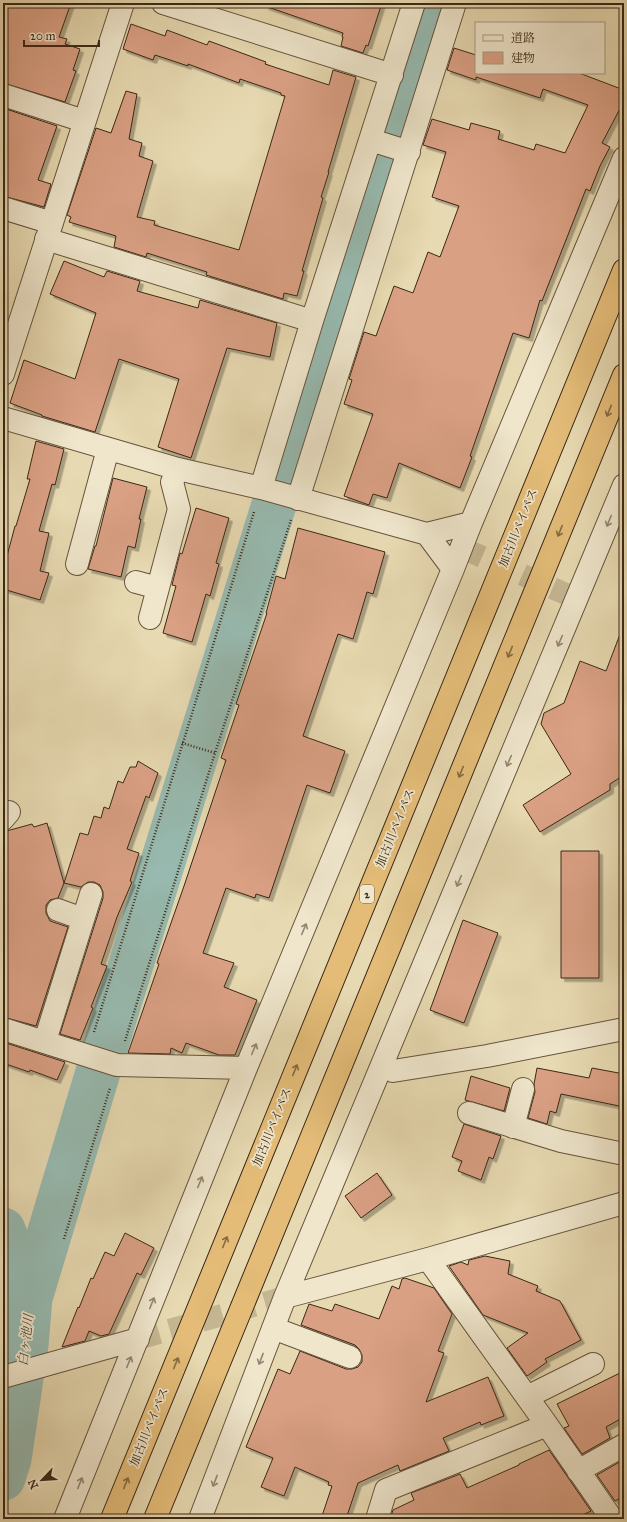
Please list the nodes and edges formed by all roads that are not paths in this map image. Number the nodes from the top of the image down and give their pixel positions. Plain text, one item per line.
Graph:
1 (123, 3) edge
2 (163, 3) edge
3 (414, 3) edge
4 (455, 3) edge
5 (392, 75) junction
6 (3, 95) edge
7 (84, 120) junction
8 (371, 140) junction
9 (409, 152) junction
10 (624, 158) edge
11 (3, 208) edge
12 (49, 231) junction
13 (624, 270) edge
14 (312, 321) junction
15 (3, 374) edge
16 (624, 375) edge
17 (3, 418) edge
18 (108, 449) junction
19 (178, 469) junction
20 (624, 485) edge
21 (261, 488) junction
22 (298, 499) junction
23 (471, 523) junction
24 (427, 534) junction
25 (77, 564) dead end
26 (453, 569) junction
27 (136, 582) dead end
28 (158, 588) junction
29 (150, 618) dead end
30 (91, 894) dead end
31 (58, 910) dead end
32 (83, 919) junction
33 (3, 1029) edge
34 (624, 1029) edge
35 (44, 1041) junction
36 (246, 1068) junction
37 (393, 1071) dead end
38 (524, 1089) dead end
39 (469, 1113) dead end
40 (513, 1127) junction
41 (624, 1154) edge
42 (624, 1203) edge
43 (428, 1259) junction
44 (285, 1296) junction
45 (273, 1328) junction
46 (138, 1339) junction
47 (350, 1357) dead end
48 (593, 1364) dead end
49 (3, 1377) edge
50 (527, 1397) junction
51 (547, 1425) junction
52 (624, 1445) edge
53 (578, 1472) junction
54 (65, 1519) edge
55 (112, 1519) edge
56 (154, 1519) edge
57 (200, 1519) edge
58 (377, 1519) edge
59 (612, 1519) edge

1 - 7 street
2 - 5 street
3 - 5 street
4 - 9 street
5 - 8 street
6 - 7 street
7 - 12 street
8 - 9 street
8 - 14 street
9 - 22 street
10 - 23 street
11 - 12 street
12 - 14 street
12 - 15 street
55 -> 13 highway, 加古川バイパス / 2
14 - 21 street
16 -> 56 highway
17 - 18 street
18 - 19 street
18 - 25 street
19 - 21 street
19 - 28 street
20 -> 44 street
21 - 22 street
22 - 24 street
23 - 24 street
23 - 26 street
24 - 26 street
36 -> 26 street
27 - 28 street
28 - 29 street
30 - 32 street
31 - 32 street
32 - 35 street
33 - 35 street
34 - 37 street
35 - 36 street
46 -> 36 street
38 - 40 street
39 - 40 street
40 - 41 street
42 - 43 street
43 - 44 street
43 - 50 street
44 - 45 street
45 - 47 street
45 -> 57 street
46 - 49 street
54 -> 46 street
48 - 50 street
50 - 51 street
51 - 53 street
51 - 58 street
52 - 53 street
53 - 59 street

